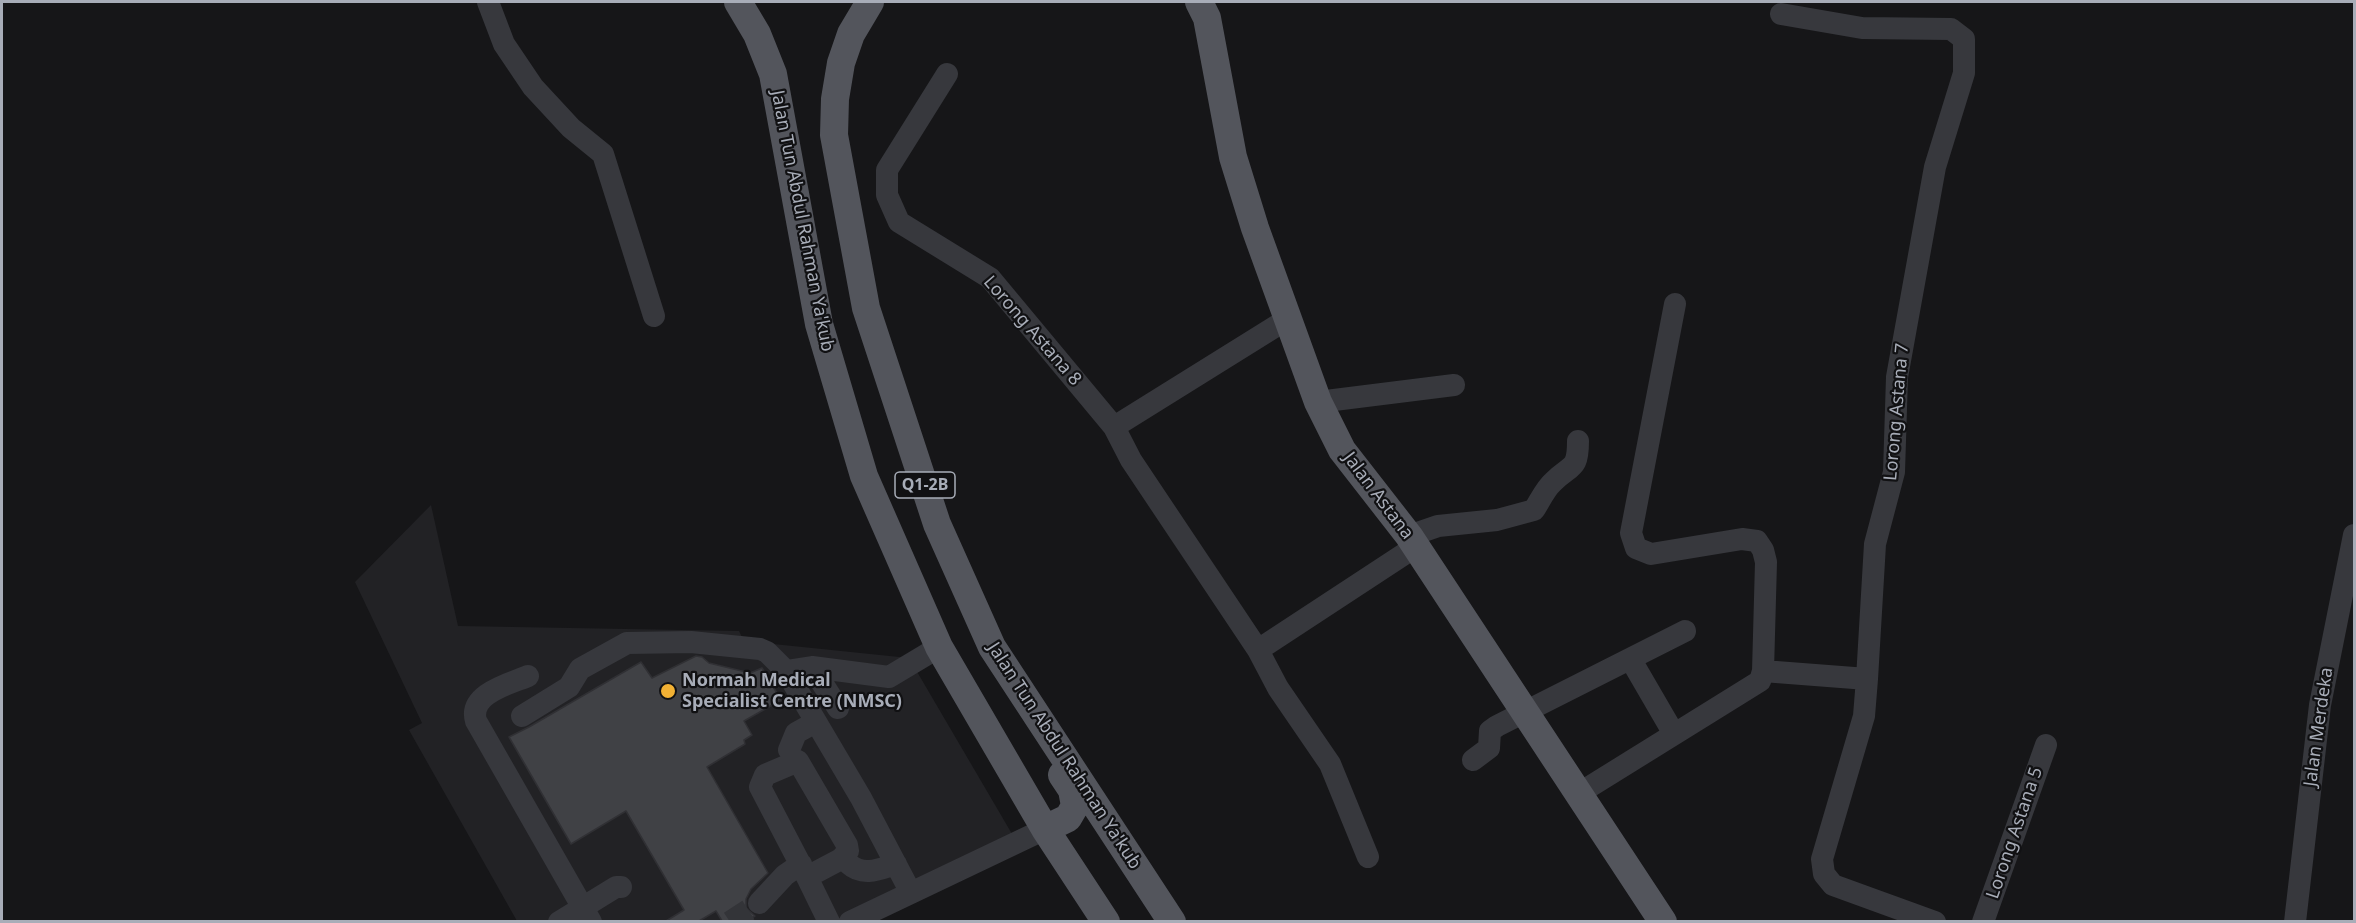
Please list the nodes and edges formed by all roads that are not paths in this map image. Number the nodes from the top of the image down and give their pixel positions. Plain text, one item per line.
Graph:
1 (488, 2) edge
2 (738, 2) edge
3 (870, 2) edge
4 (1204, 7) edge
5 (1781, 14) dead end
6 (947, 74) dead end
7 (1675, 304) dead end
8 (654, 316) dead end
9 (1289, 318) junction
10 (1454, 385) dead end
11 (1318, 402) junction
12 (1114, 427) junction
13 (1578, 441) dead end
14 (2355, 535) edge
15 (1412, 541) junction
16 (1685, 631) dead end
17 (939, 647) junction
18 (992, 647) junction
19 (1258, 650) junction
20 (1631, 660) junction
21 (812, 667) junction
22 (786, 671) junction
23 (1763, 671) junction
24 (528, 676) dead end
25 (1867, 679) junction
26 (838, 708) dead end
27 (1525, 710) junction
28 (522, 716) dead end
29 (814, 723) junction
30 (1674, 734) junction
31 (2046, 745) dead end
32 (789, 750) dead end
33 (1473, 760) dead end
34 (1578, 794) junction
35 (1045, 829) junction
36 (1368, 857) dead end
37 (849, 864) dead end
38 (896, 864) junction
39 (804, 870) junction
40 (621, 887) dead end
41 (911, 893) junction
42 (759, 903) tunnel mouth
43 (587, 914) edge
44 (559, 921) edge
45 (829, 921) edge
46 (850, 921) edge
47 (1106, 921) edge
48 (1172, 921) edge
49 (1663, 921) edge
50 (1935, 921) edge
51 (1983, 921) edge
52 (2295, 921) edge

1 - 8 street
2 - 17 main road, Jalan Tun Abdul Rahman Ya'kub
3 - 18 main road, Jalan Tun Abdul Rahman Ya'kub / Q1-2B
4 - 9 main road, Jalan Astana
5 - 25 street, Lorong Astana 7
6 - 12 street, Lorong Astana 8
7 - 23 street
9 - 11 main road, Jalan Astana
9 - 12 street
10 - 11 street
11 - 15 main road, Jalan Astana
12 - 19 street, Lorong Astana 8
13 - 15 street
14 - 52 street, Jalan Merdeka
15 - 19 street
15 - 27 main road, Jalan Astana
16 - 20 street
17 - 21 street
17 - 35 main road, Jalan Tun Abdul Rahman Ya'kub
18 - 35 main road
18 - 48 main road, Jalan Tun Abdul Rahman Ya'kub / Q1-2B
19 - 36 street, Lorong Astana 8
20 - 27 street
20 - 30 street
21 - 22 street
21 - 26 street
22 - 28 street
22 - 29 street
23 - 25 street
23 - 30 street
24 - 43 street
25 - 50 street, Lorong Astana 7
27 - 33 street
27 - 34 main road, Jalan Astana
29 - 32 street
29 - 38 street
30 - 34 street
31 - 51 street, Lorong Astana 5
34 - 49 main road, Jalan Astana
35 - 41 street
35 - 47 main road, Jalan Tun Abdul Rahman Ya'kub
37 - 38 street
38 - 41 street
39 - 39 street
39 - 42 street
39 - 45 street
40 - 43 street
41 - 46 street
43 - 44 street

